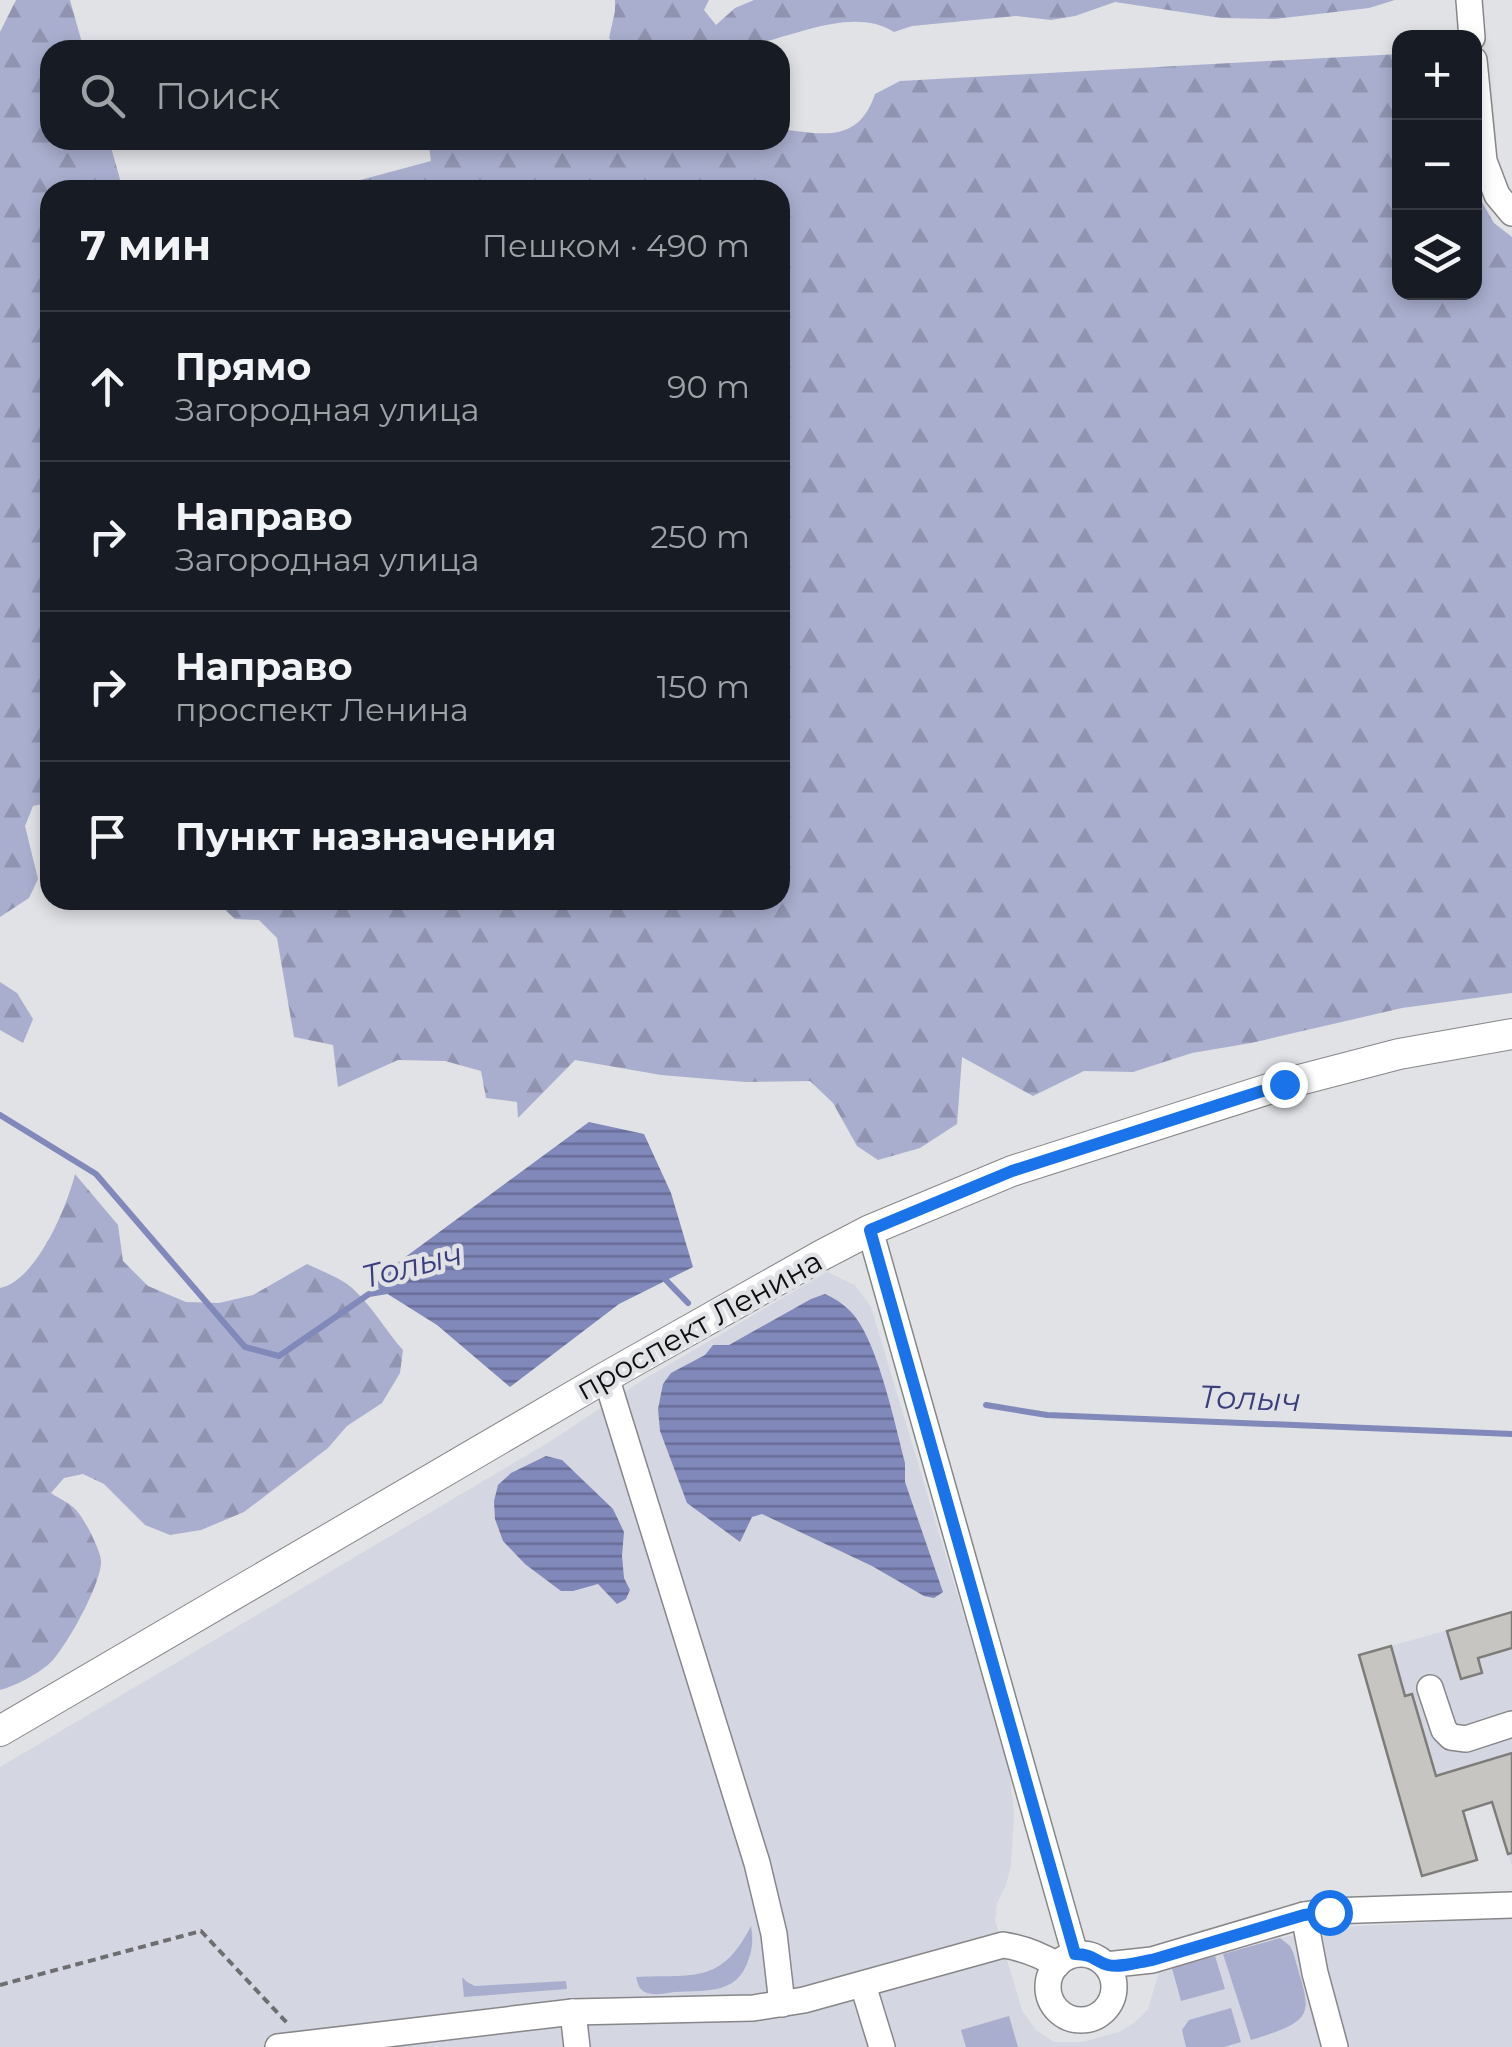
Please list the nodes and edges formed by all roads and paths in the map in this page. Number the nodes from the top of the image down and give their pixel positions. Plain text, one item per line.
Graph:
1 (1468, 0) edge
2 (1471, 30) edge
3 (1480, 120) edge
4 (1512, 212) edge
5 (1512, 1034) edge
6 (870, 1230) junction
7 (606, 1377) junction
8 (1430, 1688) dead end
9 (1512, 1724) edge
10 (0, 1731) edge
11 (1512, 1906) edge
12 (1304, 1915) junction
13 (1066, 1960) junction
14 (1106, 1965) junction
15 (0, 1985) edge
16 (864, 1985) junction
17 (782, 2004) junction
18 (573, 2012) junction
19 (305, 2044) junction
20 (278, 2047) edge
21 (577, 2047) edge
22 (882, 2047) edge
23 (1335, 2047) edge

1 - 2 street
3 - 4 street
5 - 6 main road, проспект Ленина
6 - 7 main road, проспект Ленина
6 - 13 street
7 - 10 main road, проспект Ленина
7 - 17 street
8 - 9 street
11 - 12 street
12 - 14 street
12 - 23 street
13 - 14 street
13 - 14 street
13 - 16 street
15 - 19 path
16 - 17 street
16 - 22 street
17 - 18 street
18 - 19 street
18 - 21 street
19 - 20 street

